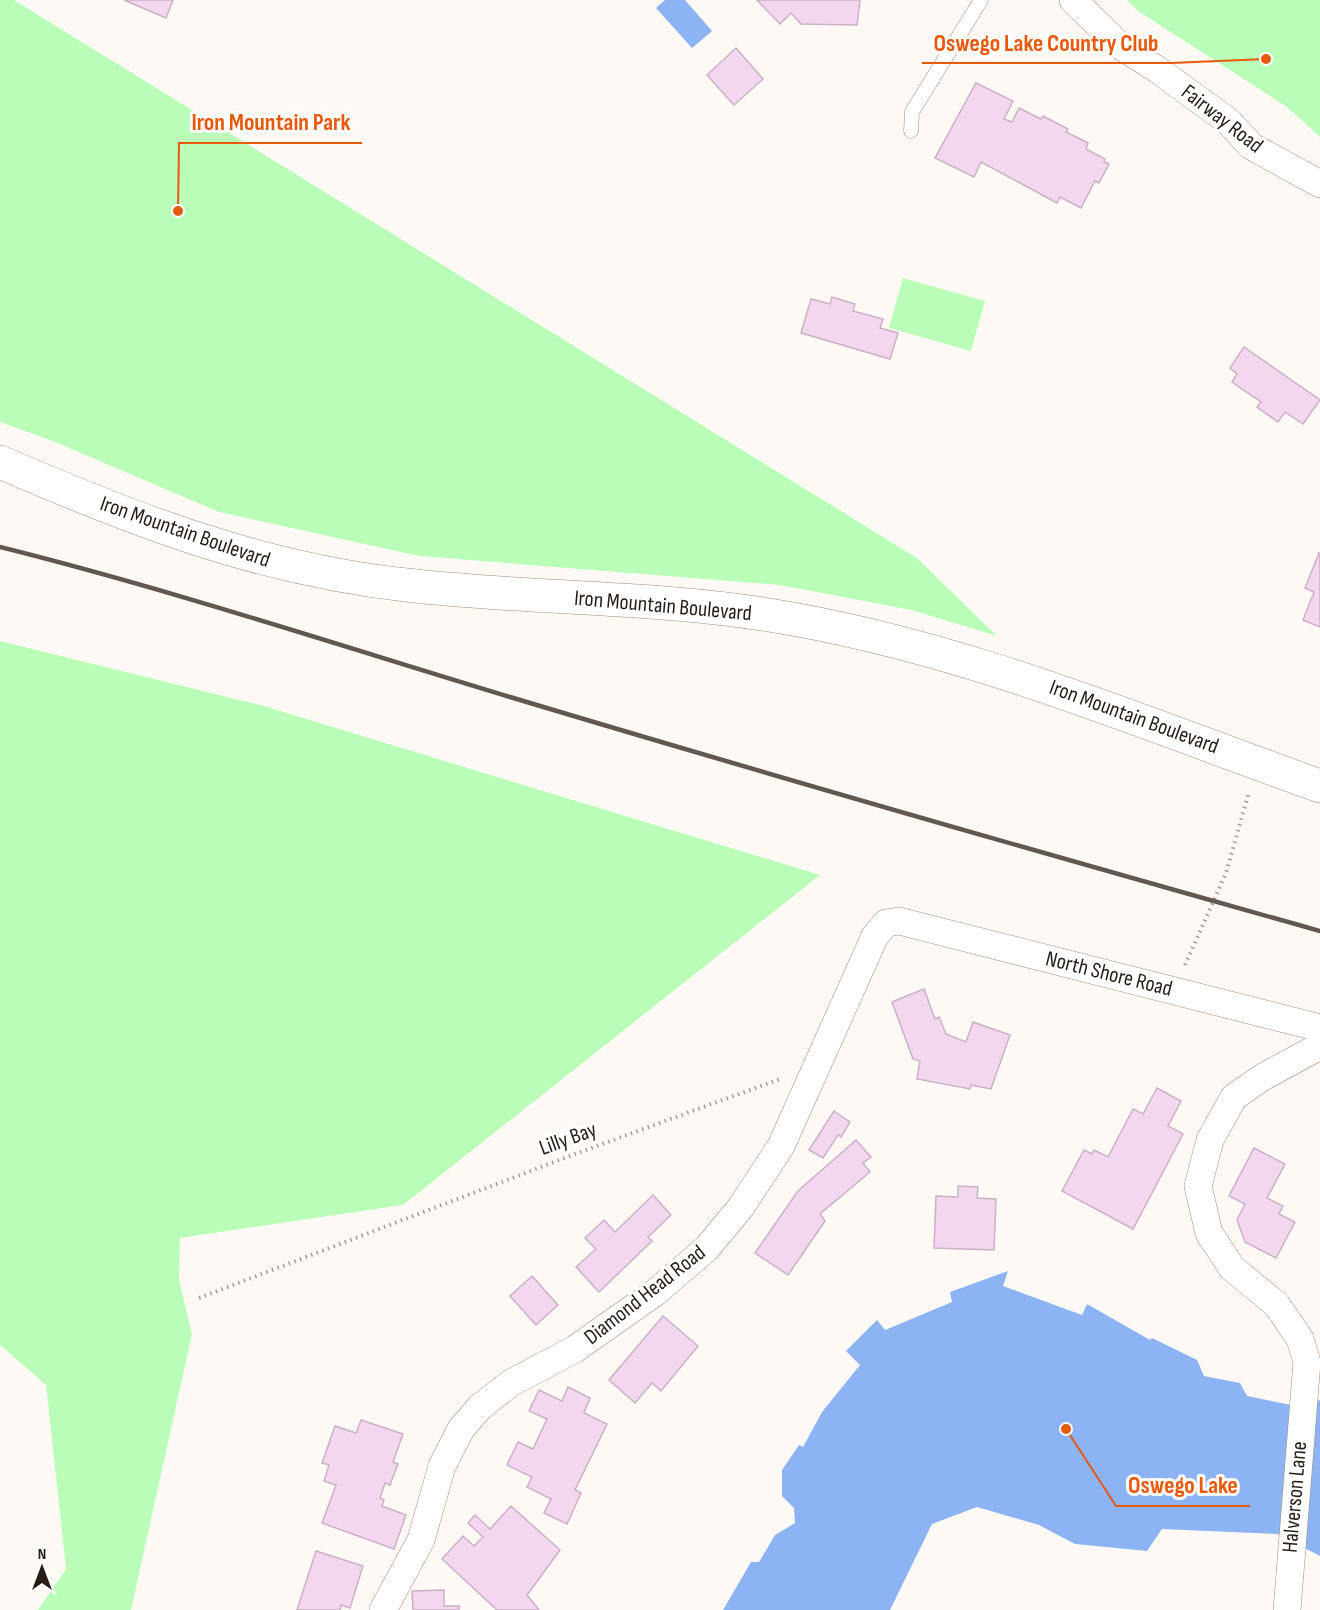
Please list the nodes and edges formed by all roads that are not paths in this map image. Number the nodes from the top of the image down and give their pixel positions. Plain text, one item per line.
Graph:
1 (981, 0) edge
2 (1073, 0) edge
3 (911, 131) dead end
4 (1320, 184) edge
5 (0, 462) edge
6 (1320, 786) edge
7 (899, 921) joint
8 (1320, 1028) edge
9 (1320, 1046) edge
10 (383, 1610) edge
11 (1287, 1610) edge

1 - 3 lane
2 - 4 street, Fairway Road
5 - 6 street, Iron Mountain Boulevard
7 - 8 street, North Shore Road
7 - 10 street, Diamond Head Road
9 - 11 street, Halverson Lane

